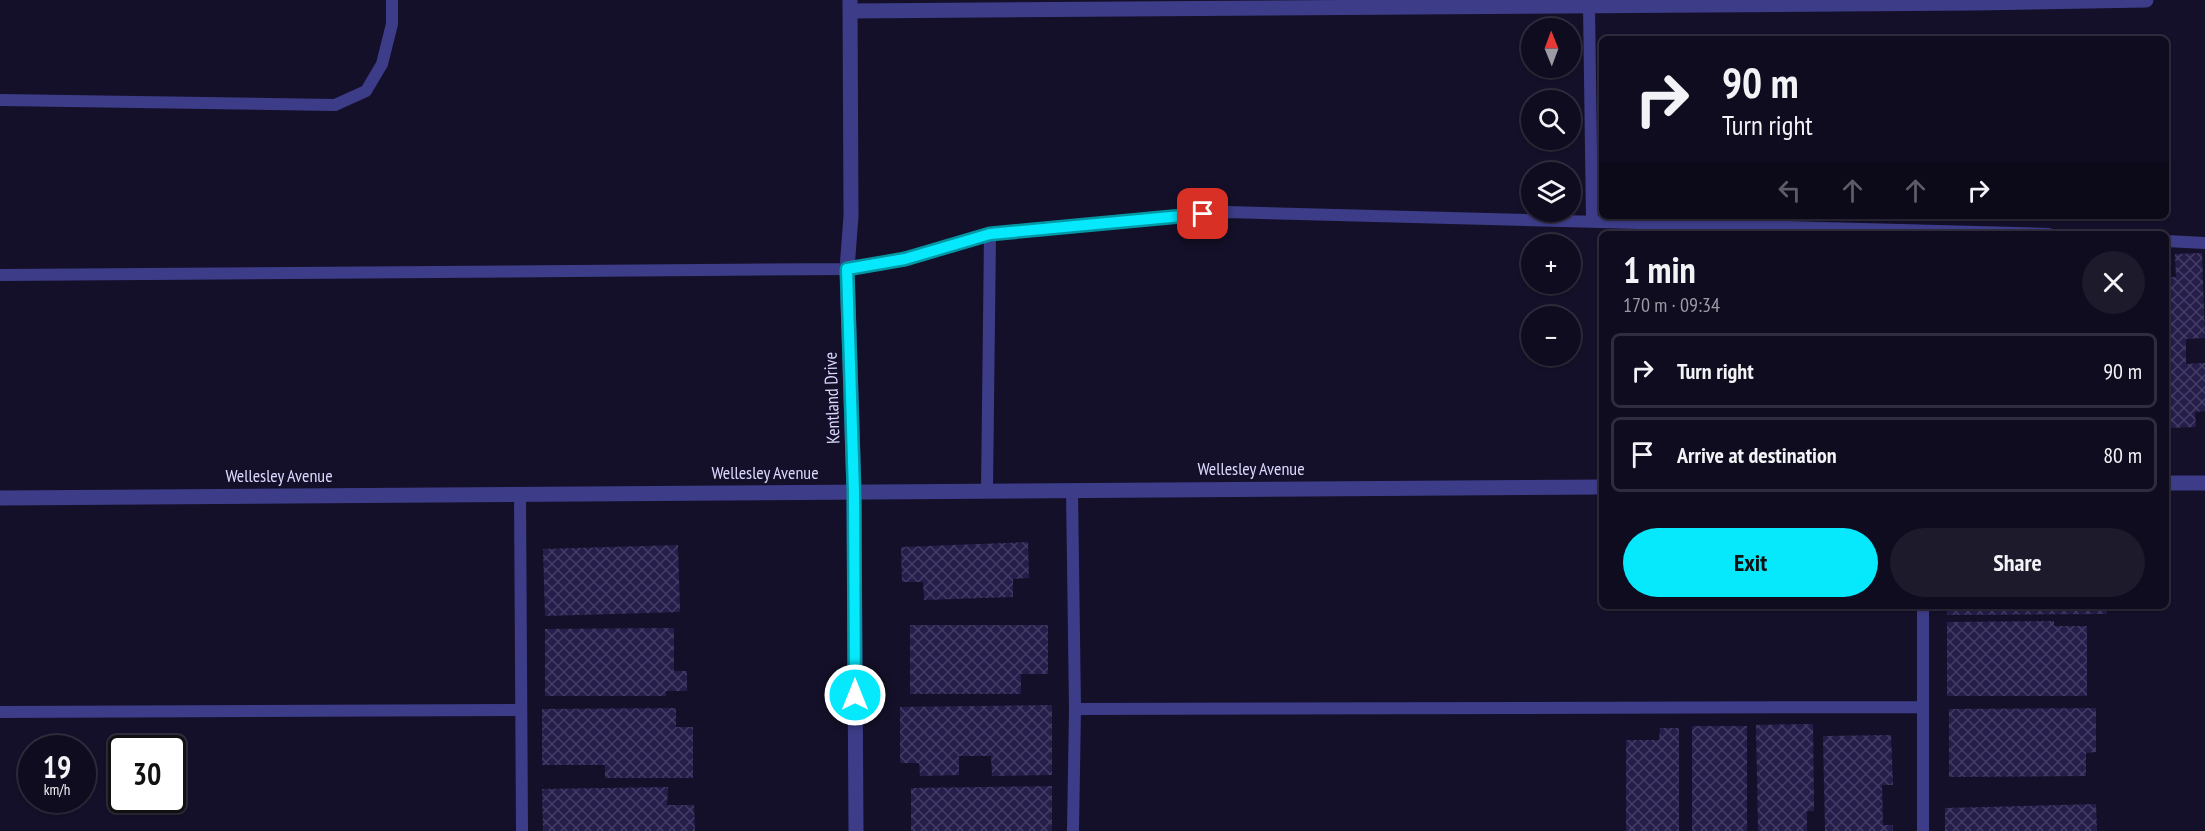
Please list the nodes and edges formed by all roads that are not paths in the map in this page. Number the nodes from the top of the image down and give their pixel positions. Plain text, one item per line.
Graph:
1 (392, 0) edge
2 (2145, 0) edge
3 (1975, 2) edge
4 (850, 5) edge
5 (1589, 6) junction
6 (0, 100) edge
7 (1592, 221) junction
8 (1781, 230) edge
9 (1848, 231) edge
10 (990, 234) junction
11 (2169, 241) edge
12 (2205, 243) edge
13 (847, 269) junction
14 (0, 275) edge
15 (2169, 483) edge
16 (2205, 483) edge
17 (1599, 487) edge
18 (1072, 490) junction
19 (987, 491) junction
20 (854, 492) junction
21 (520, 494) junction
22 (0, 498) edge
23 (1923, 609) edge
24 (1923, 707) junction
25 (521, 710) junction
26 (1075, 710) junction
27 (0, 712) edge
28 (522, 831) edge
29 (856, 831) edge
30 (1073, 831) edge
31 (1923, 831) edge

1 - 6 lane
2 - 3 street
3 - 5 street
4 - 5 street
4 - 13 street, Kentland Drive
5 - 7 lane
7 - 8 lane
7 - 10 lane
8 - 9 lane
10 - 13 lane
10 - 19 lane
11 - 12 lane
13 - 14 lane
13 - 20 street, Kentland Drive
15 - 16 street
17 - 18 street, Wellesley Avenue
18 - 19 street, Wellesley Avenue
18 - 26 lane
19 - 20 street, Wellesley Avenue
20 - 21 street, Wellesley Avenue
20 - 29 street, Kentland Drive
21 - 22 street, Wellesley Avenue
21 - 25 lane
23 - 24 lane
24 - 26 lane
24 - 31 lane
25 - 27 lane
25 - 28 lane
26 - 30 lane

